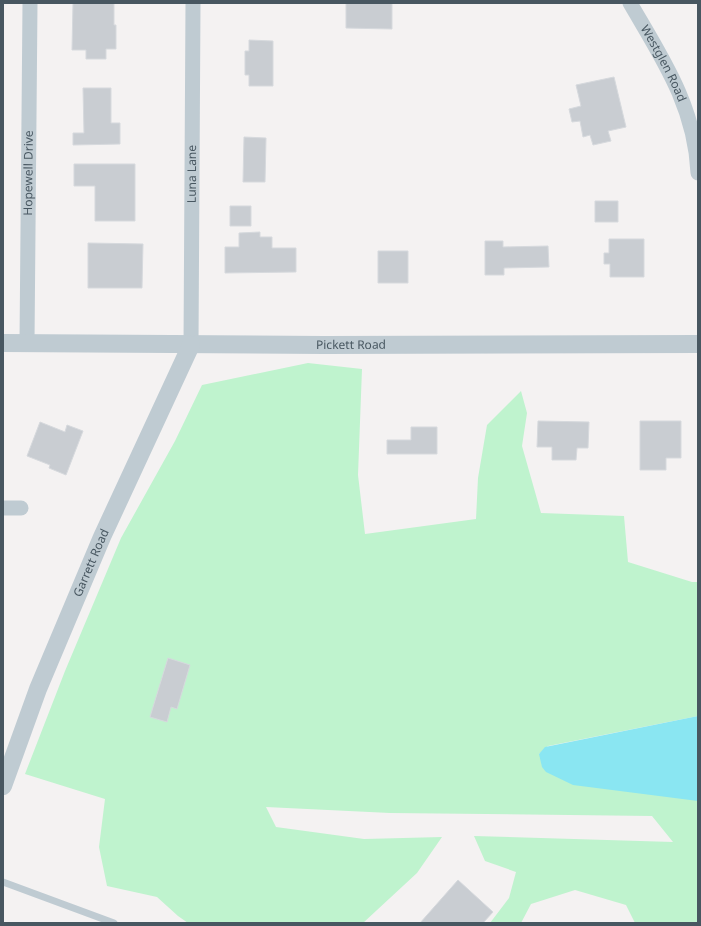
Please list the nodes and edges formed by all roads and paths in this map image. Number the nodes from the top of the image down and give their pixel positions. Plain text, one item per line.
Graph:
1 (30, 3) edge
2 (193, 3) edge
3 (630, 3) edge
4 (698, 173) edge
5 (3, 343) edge
6 (27, 343) junction
7 (698, 344) edge
8 (191, 345) junction
9 (3, 508) edge
10 (20, 508) dead end
11 (3, 786) edge
12 (3, 882) edge
13 (114, 923) edge

1 - 6 street, Hopewell Drive
2 - 8 street, Luna Lane
3 - 4 street, Westglen Road
5 - 6 street, Pickett Road
6 - 8 street, Pickett Road
7 - 8 street, Pickett Road
8 - 11 street, Garrett Road
9 - 10 street
12 - 13 lane

